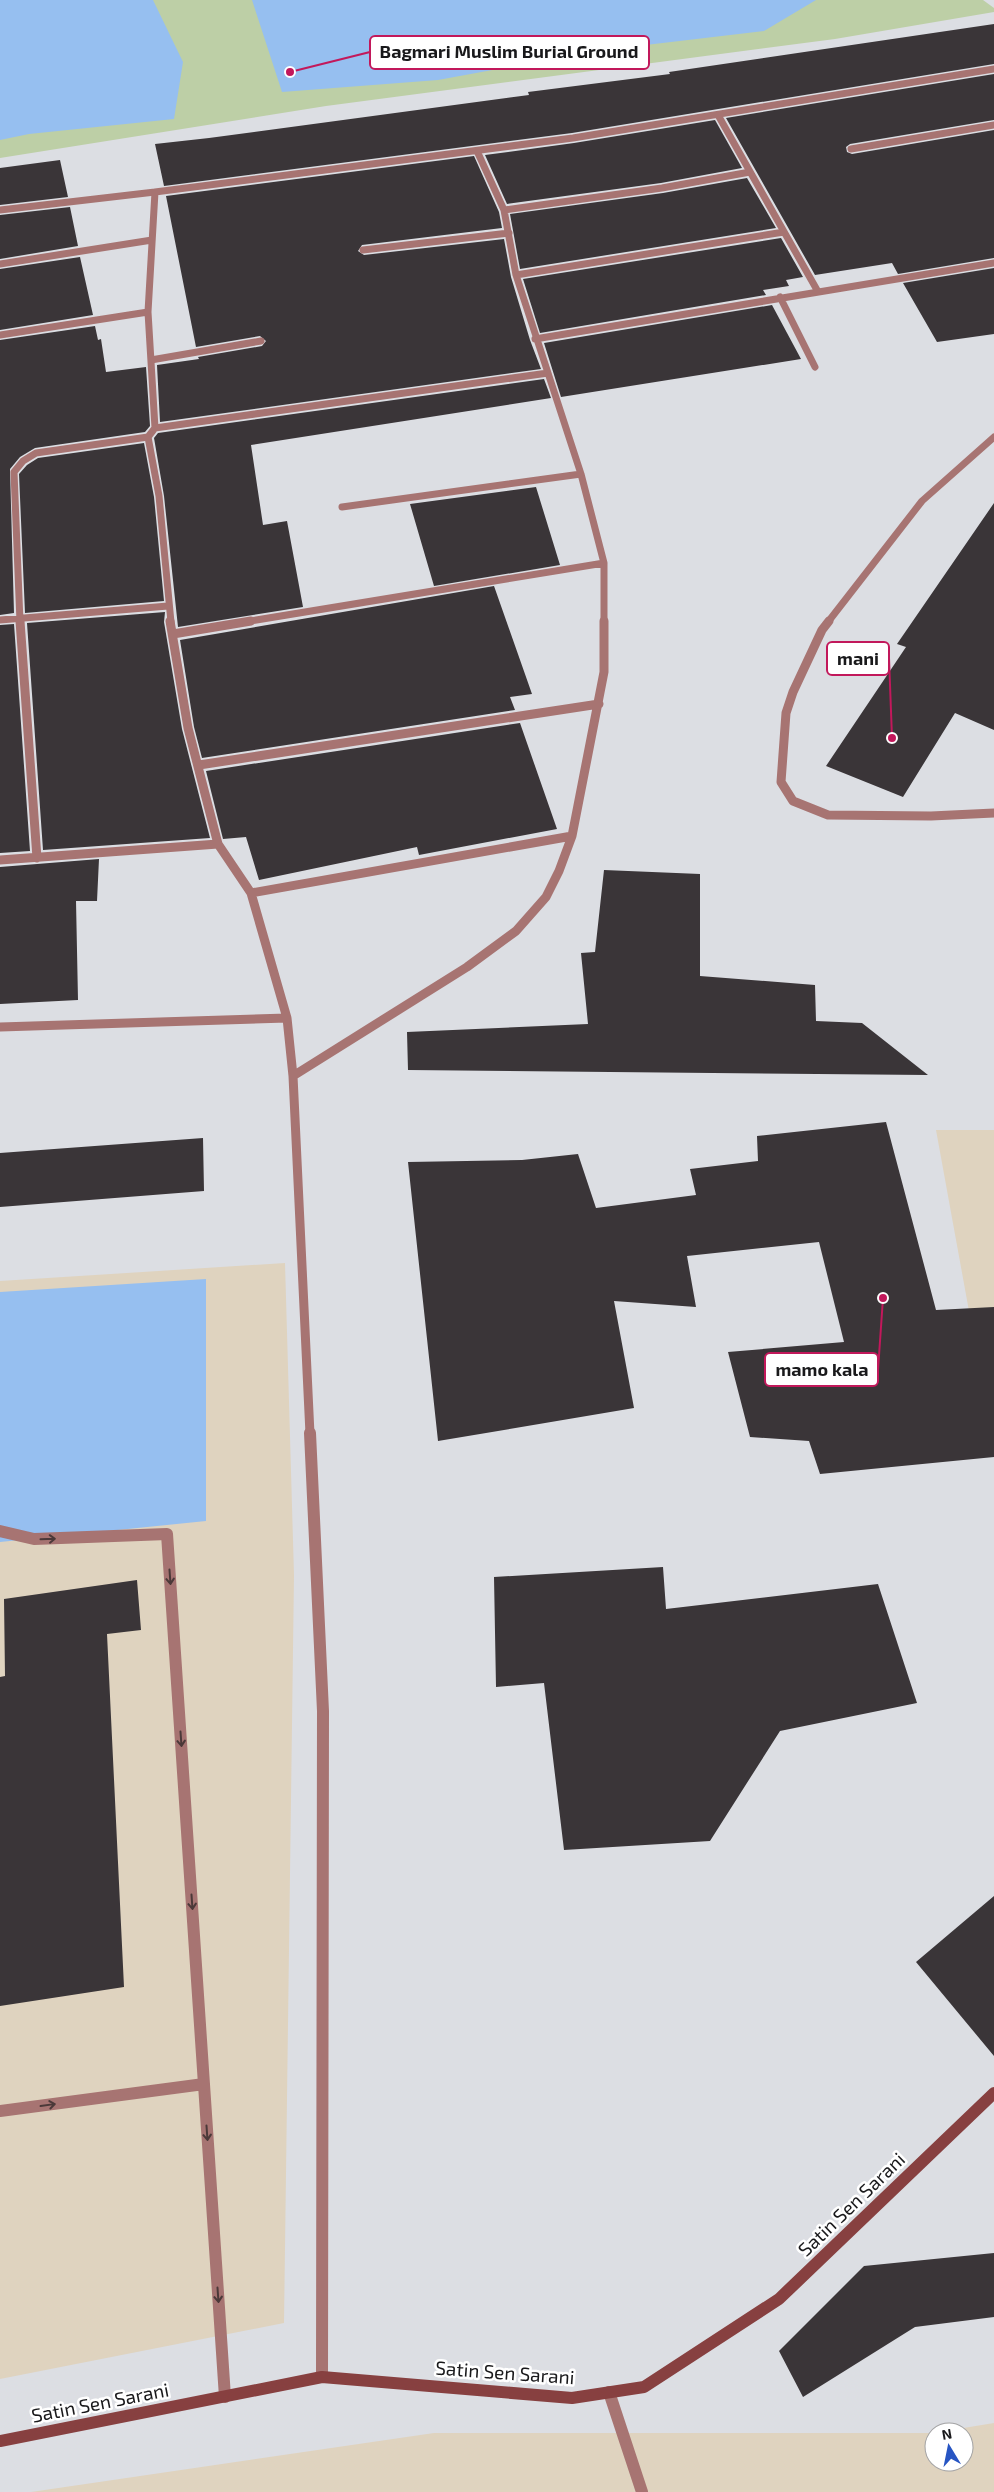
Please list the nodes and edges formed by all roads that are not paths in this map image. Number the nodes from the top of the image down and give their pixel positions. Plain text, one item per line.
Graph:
1 (994, 69) edge
2 (718, 115) junction
3 (994, 125) edge
4 (851, 149) dead end
5 (477, 151) junction
6 (750, 172) junction
7 (155, 192) junction
8 (0, 210) edge
9 (504, 210) junction
10 (784, 232) junction
11 (509, 233) junction
12 (152, 240) junction
13 (363, 250) dead end
14 (994, 263) edge
15 (0, 264) edge
16 (516, 275) junction
17 (817, 290) junction
18 (780, 297) junction
19 (148, 312) junction
20 (0, 335) edge
21 (535, 339) junction
22 (261, 341) dead end
23 (151, 360) junction
24 (814, 367) dead end
25 (548, 373) junction
26 (155, 428) junction
27 (148, 436) junction
28 (994, 437) edge
29 (581, 474) junction
30 (342, 507) dead end
31 (604, 564) junction
32 (168, 606) junction
33 (20, 619) junction
34 (0, 620) edge
35 (173, 634) junction
36 (599, 704) junction
37 (199, 765) junction
38 (994, 813) edge
39 (572, 836) junction
40 (218, 844) junction
41 (37, 858) junction
42 (0, 860) edge
43 (251, 893) junction
44 (287, 1018) junction
45 (0, 1027) edge
46 (293, 1076) junction
47 (0, 1530) edge
48 (204, 2084) junction
49 (994, 2093) edge
50 (0, 2111) edge
51 (322, 2377) junction
52 (609, 2392) junction
53 (224, 2396) junction
54 (0, 2441) edge
55 (642, 2492) edge

1 - 2 lane
2 - 5 lane
2 - 6 lane
3 - 4 lane
5 - 7 lane
5 - 9 lane
6 - 9 lane
6 - 10 lane
7 - 8 lane
7 - 12 lane
9 - 11 lane
10 - 16 lane
10 - 17 lane
11 - 13 lane
11 - 16 lane
12 - 15 lane
12 - 19 lane
14 - 17 lane
16 - 21 lane
17 - 18 lane
18 - 21 lane
18 - 24 lane
19 - 20 lane
19 - 23 lane
21 - 25 lane
22 - 23 lane
23 - 26 lane
25 - 26 lane
25 - 29 lane
26 - 27 lane
27 - 32 lane
27 - 33 lane
28 - 38 lane
29 - 30 lane
29 - 31 lane
31 - 35 lane
31 - 36 lane
32 - 33 lane
32 - 35 lane
33 - 34 lane
33 - 41 lane
35 - 37 lane
36 - 37 lane
36 - 39 lane
37 - 40 lane
39 - 43 lane
39 - 46 lane
40 - 41 lane
40 - 43 lane
41 - 42 lane
43 - 44 lane
44 - 45 lane
44 - 46 lane
46 - 51 lane
47 -> 48 lane
50 -> 48 lane
48 -> 53 lane
49 - 52 main road, Satin Sen Sarani
51 - 52 main road, Satin Sen Sarani
51 - 53 main road, Satin Sen Sarani
52 - 55 lane
53 - 54 main road, Satin Sen Sarani

